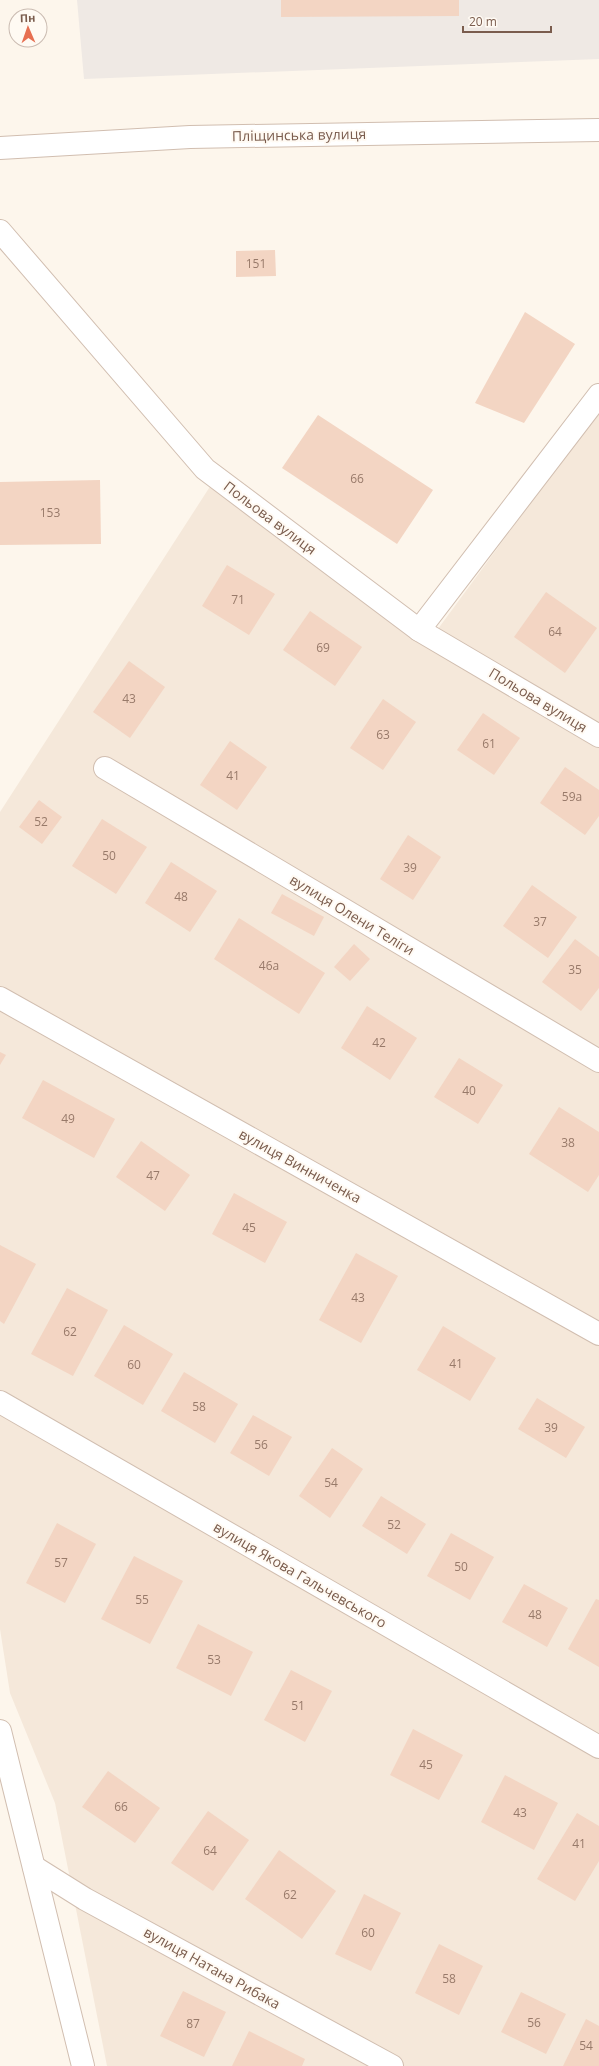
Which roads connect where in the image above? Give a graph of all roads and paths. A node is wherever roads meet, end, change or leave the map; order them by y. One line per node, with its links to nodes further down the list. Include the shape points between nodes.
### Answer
1 (599, 130): 2 (street, Пліщинська вулиця, via 190,137)
2 (0, 148)
3 (0, 231): 5 (street, Польова вулиця, via 205,469)
4 (599, 395): 5 (street)
5 (419, 630): 6 (street, Польова вулиця)
6 (599, 736)
7 (106, 768): 9 (street, вулиця Олени Теліги)
8 (0, 998): 10 (street, вулиця Винниченка)
9 (599, 1061)
10 (599, 1334)
11 (0, 1402): 13 (street, вулиця Якова Гальчевського)
12 (0, 1731): 14 (street)
13 (599, 1747)
14 (34, 1867): 15 (street); 16 (street, вулиця Натана Рибака, via 85,1899)
15 (83, 2066)
16 (392, 2066)

